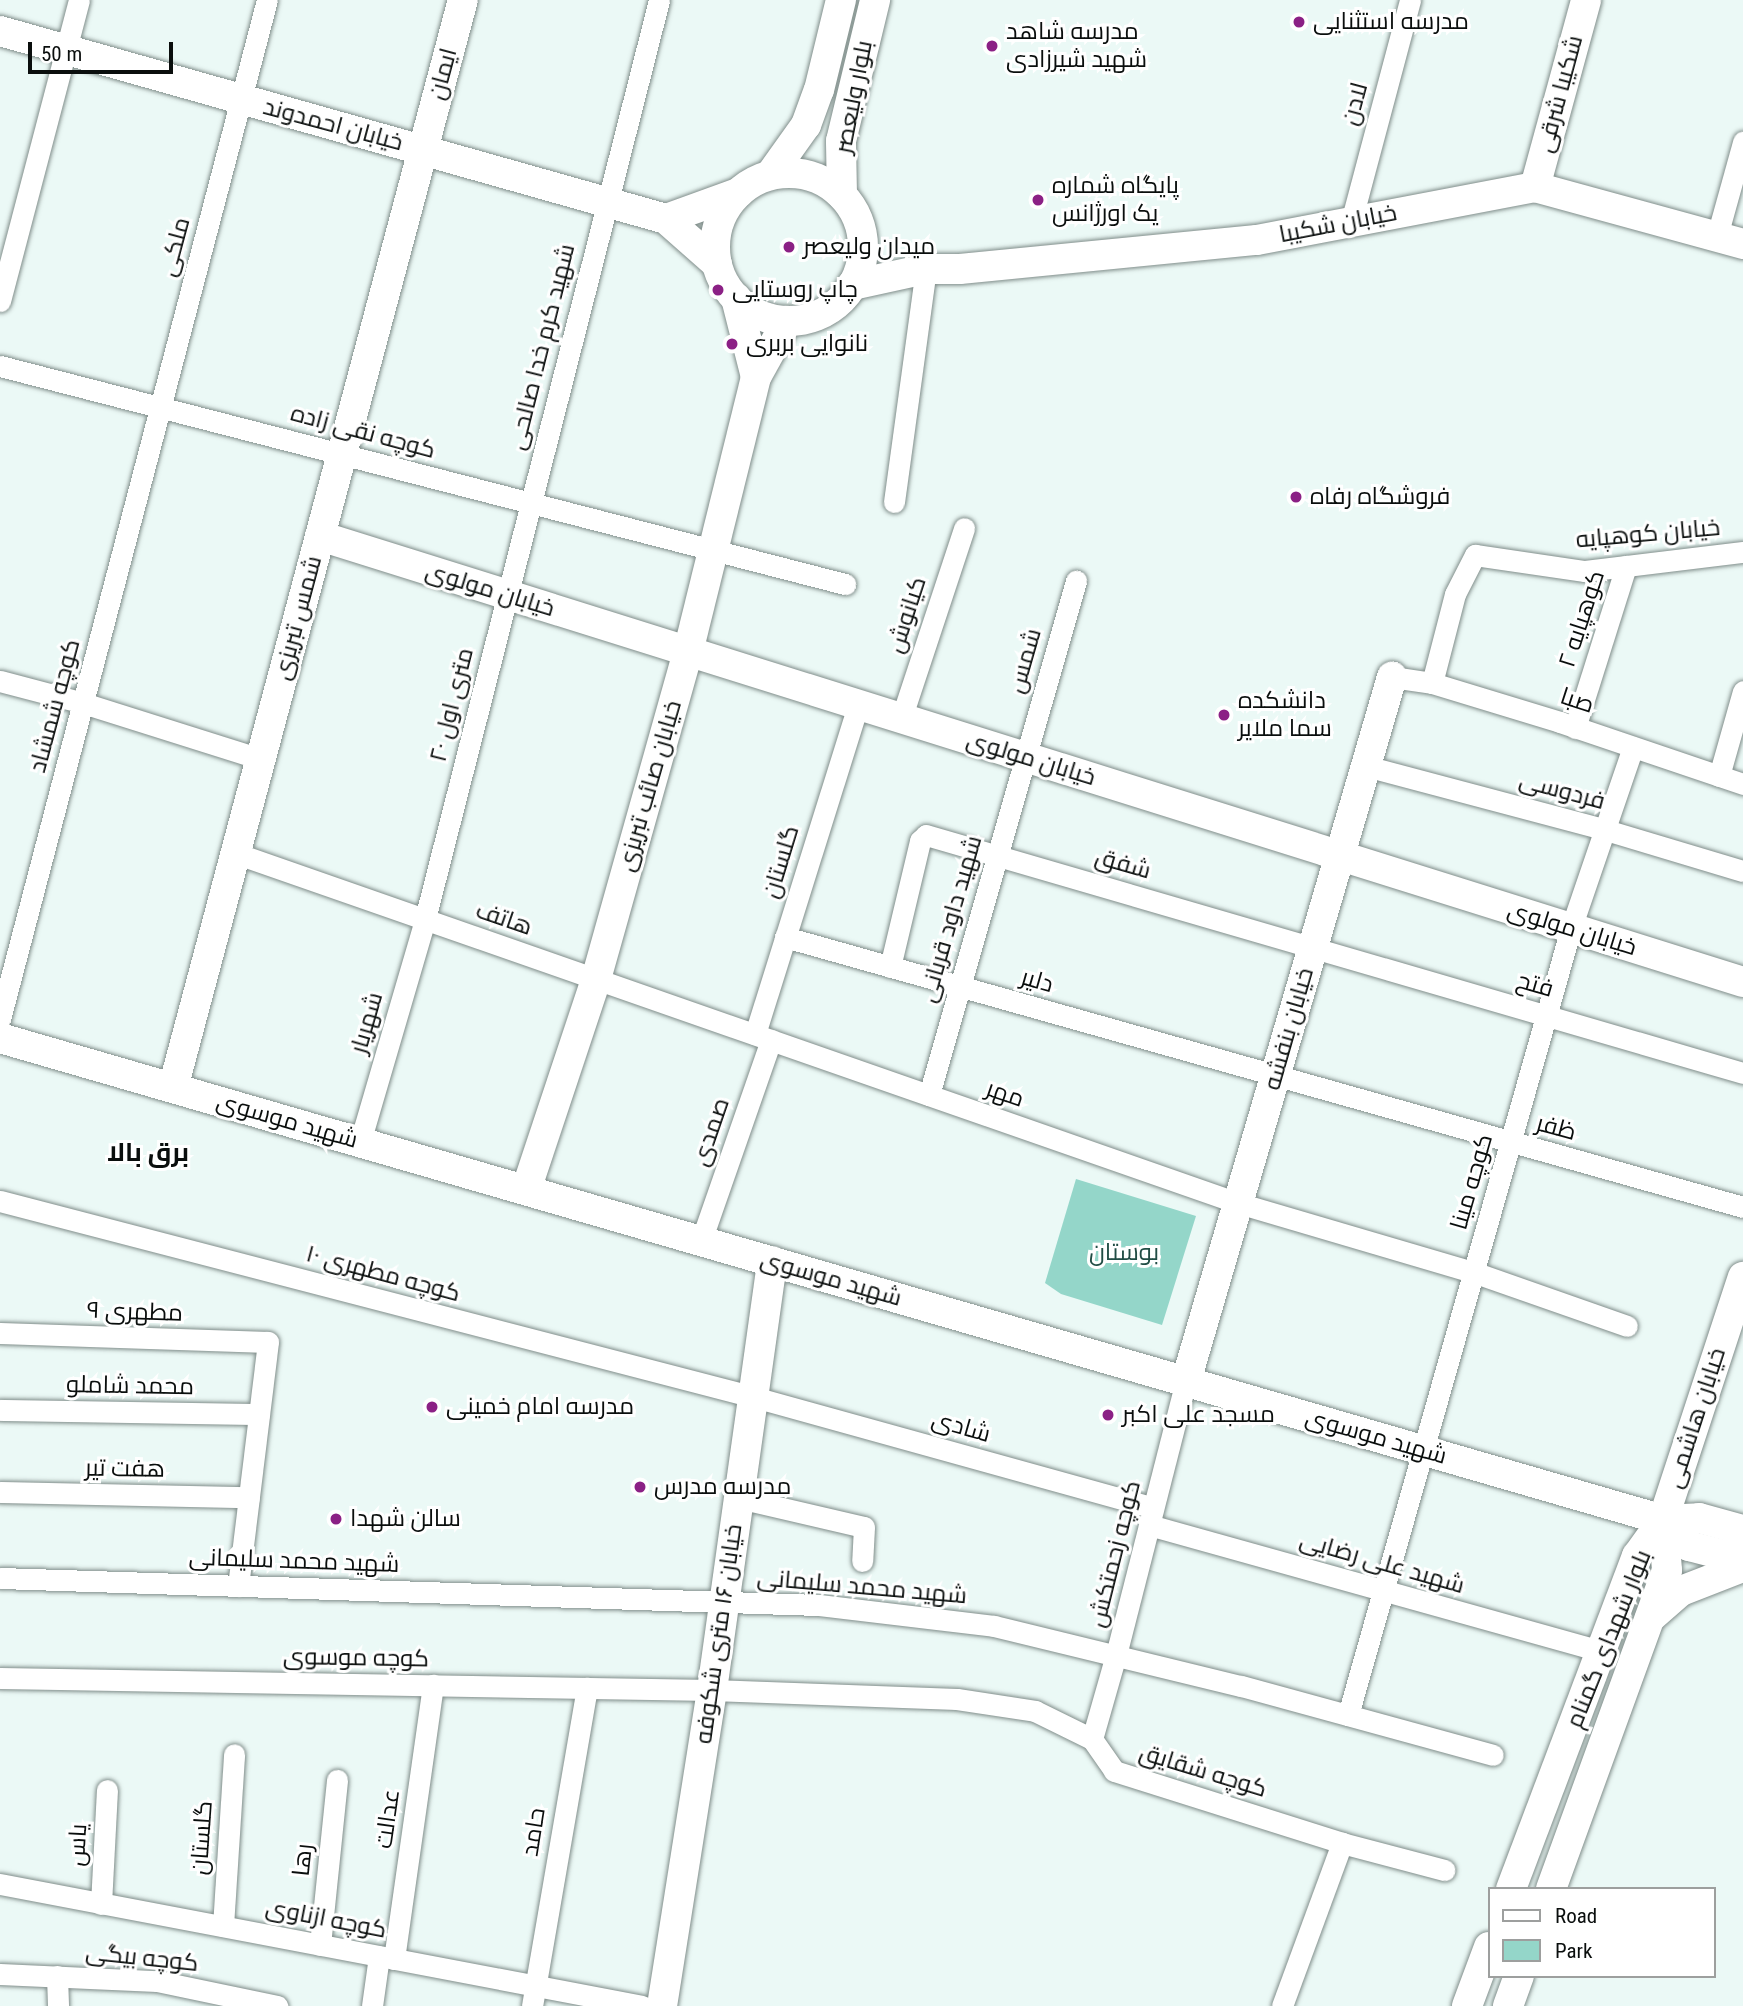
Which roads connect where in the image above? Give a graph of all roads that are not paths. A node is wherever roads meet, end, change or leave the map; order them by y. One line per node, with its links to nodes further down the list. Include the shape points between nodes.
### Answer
1 (79, 0): 10 (street)
2 (267, 0): 11 (street, ملکی)
3 (463, 0): 13 (main road, ایمان)
4 (659, 0): 18 (street, شهید کرم خدا صالحی)
5 (841, 0): 14 (main road, بلوار ولیعصر, via 820,90 806,125)
6 (875, 0): 17 (main road, بلوار ولیعصر, via 841,142)
7 (1410, 0): 20 (street, لادن)
8 (1586, 0): 15 (main road, شکیبا شرقی)
9 (0, 31): 10 (main road, خیابان احمدوند)
10 (66, 49): 11 (main road, خیابان احمدوند); 27 (street)
11 (241, 100): 13 (main road, خیابان احمدوند); 31 (street, ملکی)
12 (1743, 142): 21 (street)
13 (423, 149): 18 (main road, خیابان احمدوند); 32 (main road, شمس تبریزی)
14 (771, 174): 16 (main road); 17 (main road, via 810,175)
15 (1535, 187): 20 (main road, خیابان شکیبا); 21 (main road, خیابان شکیبا)
16 (738, 193): 19 (main road); 23 (main road, via 718,226)
17 (842, 195): 22 (main road, via 854,211)
18 (605, 203): 19 (main road, خیابان احمدوند); 34 (street, شهید کرم خدا صالحی)
19 (666, 219): 23 (main road)
20 (1351, 222): 24 (main road, خیابان شکیبا, via 1257,240)
21 (1730, 240)
22 (863, 248): 24 (main road); 25 (main road)
23 (717, 264): 26 (main road)
24 (926, 269): 25 (main road); 33 (street)
25 (852, 285): 28 (main road, via 825,312)
26 (736, 298): 28 (main road, via 768,320); 30 (main road)
27 (0, 302)
28 (788, 321): 30 (main road)
29 (0, 366): 31 (street, کوچه نقی زاده)
30 (756, 377): 37 (main road, خیابان صائب تبریزی)
31 (160, 407): 32 (street, کوچه نقی زاده); 48 (street, کوچه شمشاد)
32 (342, 454): 34 (street, کوچه نقی زاده); 36 (main road, شمس تبریزی)
33 (894, 502)
34 (530, 503): 37 (street, کوچه نقی زاده); 42 (street, ۲۰ متری اول)
35 (964, 528): 50 (street, کیانوش)
36 (320, 536): 42 (main road, خیابان مولوی); 54 (main road, شمس تبریزی)
37 (712, 550): 41 (street, کوچه نقی زاده); 43 (main road, خیابان صائب تبریزی)
38 (1743, 552): 39 (street, خیابان کوهپایه)
39 (1626, 566): 46 (street, خیابان کوهپایه, via 1585,571 1475,555 1455,594); 51 (street, کوهپایه ۲)
40 (1076, 580): 53 (street, شمس)
41 (845, 584)
42 (507, 595): 43 (main road, خیابان مولوی); 63 (street, ۲۰ متری اول)
43 (688, 652): 49 (main road, خیابان مولوی); 68 (main road, خیابان صائب تبریزی)
44 (1392, 677): 46 (street, صبا); 55 (main road, خیابان بنفشه)
45 (0, 681): 48 (street)
46 (1432, 683): 51 (street, صبا)
47 (1743, 691): 56 (street)
48 (83, 703): 54 (street); 72 (street, کوچه شمشاد)
49 (858, 705): 50 (main road, خیابان مولوی); 65 (street, گلستان)
50 (901, 719): 53 (main road, خیابان مولوی)
51 (1575, 727): 52 (street, صبا)
52 (1633, 747): 56 (street, صبا); 58 (street, کوچه مینا)
53 (1024, 757): 60 (street, شهید داود قربانی); 61 (main road, خیابان مولوی)
54 (261, 759): 59 (main road, شمس تبریزی)
55 (1366, 766): 58 (street, فردوسی); 61 (main road, خیابان بنفشه)
56 (1718, 776): 57 (street, صبا)
57 (1743, 784)
58 (1606, 830): 62 (street, فردوسی); 64 (street, کوچه مینا)
59 (235, 853): 63 (street, هاتف); 77 (main road, شمس تبریزی)
60 (996, 854): 66 (street, شفق); 67 (street, شفق, via 926,835 920,841); 70 (street, شهید داود قربانی)
61 (1340, 856): 64 (main road, خیابان مولوی); 66 (main road, خیابان بنفشه)
62 (1743, 872)
63 (425, 919): 68 (street, هاتف); 79 (street, شهریار)
64 (1571, 928): 69 (main road, خیابان مولوی); 71 (street, کوچه مینا)
65 (785, 937): 67 (street, دلیر); 73 (street, گلستان)
66 (1313, 947): 71 (street, فتح); 76 (main road, خیابان بنفشه)
67 (890, 967): 70 (street, دلیر)
68 (596, 979): 73 (street, هاتف); 81 (main road, خیابان صائب تبریزی)
69 (1743, 982)
70 (959, 986): 76 (street, دلیر); 78 (street, شهید داود قربانی)
71 (1548, 1016): 75 (street, فتح); 80 (street, کوچه مینا)
72 (0, 1019)
73 (763, 1037): 78 (street, مهر); 85 (street, صمدی)
74 (0, 1038): 77 (main road, شهید موسوی)
75 (1743, 1073)
76 (1275, 1075): 80 (street, ظفر); 83 (main road, خیابان بنفشه)
77 (173, 1088): 79 (main road, شهید موسوی)
78 (929, 1095): 83 (street, مهر)
79 (360, 1142): 81 (main road, شهید موسوی)
80 (1511, 1142): 84 (street, ظفر); 87 (street, کوچه مینا)
81 (526, 1190): 85 (main road, شهید موسوی)
82 (0, 1201): 92 (street, کوچه مطهری ۱۰)
83 (1238, 1203): 87 (street, مهر); 91 (main road, خیابان بنفشه)
84 (1743, 1207)
85 (701, 1241): 86 (main road, شهید موسوی)
86 (772, 1261): 91 (main road, شهید موسوی); 92 (main road, خیابان ۱۶ متری شکوفه)
87 (1473, 1272): 89 (street, مهر); 95 (street, کوچه مینا)
88 (1743, 1277): 100 (main road, خیابان هاشمی)
89 (1627, 1326)
90 (0, 1333): 94 (street, مطهری ۹, via 268,1342)
91 (1186, 1381): 95 (main road, شهید موسوی); 99 (street, کوچه زحمتکش)
92 (754, 1397): 98 (main road, خیابان ۱۶ متری شکوفه); 99 (street, شادی)
93 (0, 1410): 94 (street, محمد شاملو)
94 (259, 1414): 97 (street)
95 (1422, 1450): 100 (main road, شهید موسوی); 107 (street, کوچه مینا)
96 (0, 1492): 97 (street, هفت تیر)
97 (248, 1497): 106 (street)
98 (739, 1498): 103 (street, via 864,1527); 108 (main road, خیابان ۱۶ متری شکوفه)
99 (1151, 1517): 107 (street, شهید علی رضایی); 111 (street, کوچه زحمتکش)
100 (1663, 1520): 101 (main road, via 1699,1518); 102 (main road, via 1689,1546); 109 (main road, بلوار شهدای گمنام, via 1667,1570); 110 (main road, بلوار شهدای گمنام, via 1637,1556)
101 (1743, 1530)
102 (1743, 1560)
103 (862, 1561)
104 (1743, 1567): 109 (main road, via 1681,1591)
105 (0, 1578): 106 (street, شهید محمد سلیمانی)
106 (238, 1586): 108 (street, شهید محمد سلیمانی)
107 (1383, 1591): 110 (street, شهید علی رضایی); 116 (street, کوچه مینا)
108 (724, 1601): 111 (street, شهید محمد سلیمانی, via 819,1605 995,1626); 115 (main road, خیابان ۱۶ متری شکوفه)
109 (1650, 1618): 126 (main road, بلوار شهدای گمنام)
110 (1601, 1651): 125 (main road, بلوار شهدای گمنام)
111 (1116, 1656): 116 (street, شهید محمد سلیمانی); 117 (street, کوچه زحمتکش)
112 (0, 1678): 113 (street, کوچه موسوی)
113 (433, 1685): 114 (street, کوچه موسوی); 131 (street, عدالت)
114 (587, 1688): 115 (street, کوچه موسوی); 135 (street, حامد)
115 (712, 1690): 117 (street, کوچه شقایق, via 957,1699 1035,1711); 141 (main road, خیابان ۱۶ متری شکوفه)
116 (1348, 1715): 119 (street, شهید محمد سلیمانی)
117 (1092, 1739): 122 (street, کوچه شقایق, via 1114,1771)
118 (234, 1754): 128 (street, گلستان)
119 (1493, 1755)
120 (337, 1780): 129 (street, رها)
121 (107, 1790): 127 (street, یاس)
122 (1342, 1843): 123 (street, کوچه شقایق); 142 (street)
123 (1444, 1870)
124 (0, 1884): 127 (street, کوچه ازناوی)
125 (1512, 1887)
126 (1552, 1887)
127 (101, 1903): 128 (street, کوچه ازناوی)
128 (223, 1926): 129 (street, کوچه ازناوی)
129 (320, 1945): 131 (street, کوچه ازناوی)
130 (1488, 1950): 143 (main road)
131 (387, 1958): 135 (street, کوچه ازناوی); 139 (street, عدالت)
132 (0, 1974): 133 (street, کوچه بیگی)
133 (57, 1976): 136 (street, کوچه بیگی, via 156,1981); 137 (street)
134 (1518, 1978): 144 (main road)
135 (533, 1996): 140 (street, کوچه ازناوی)
136 (232, 2001): 138 (street, کوچه بیگی)
137 (58, 2006)
138 (277, 2006)
139 (372, 2006)
140 (642, 2006)
141 (662, 2006)
142 (1282, 2006)
143 (1467, 2006)
144 (1508, 2006)

